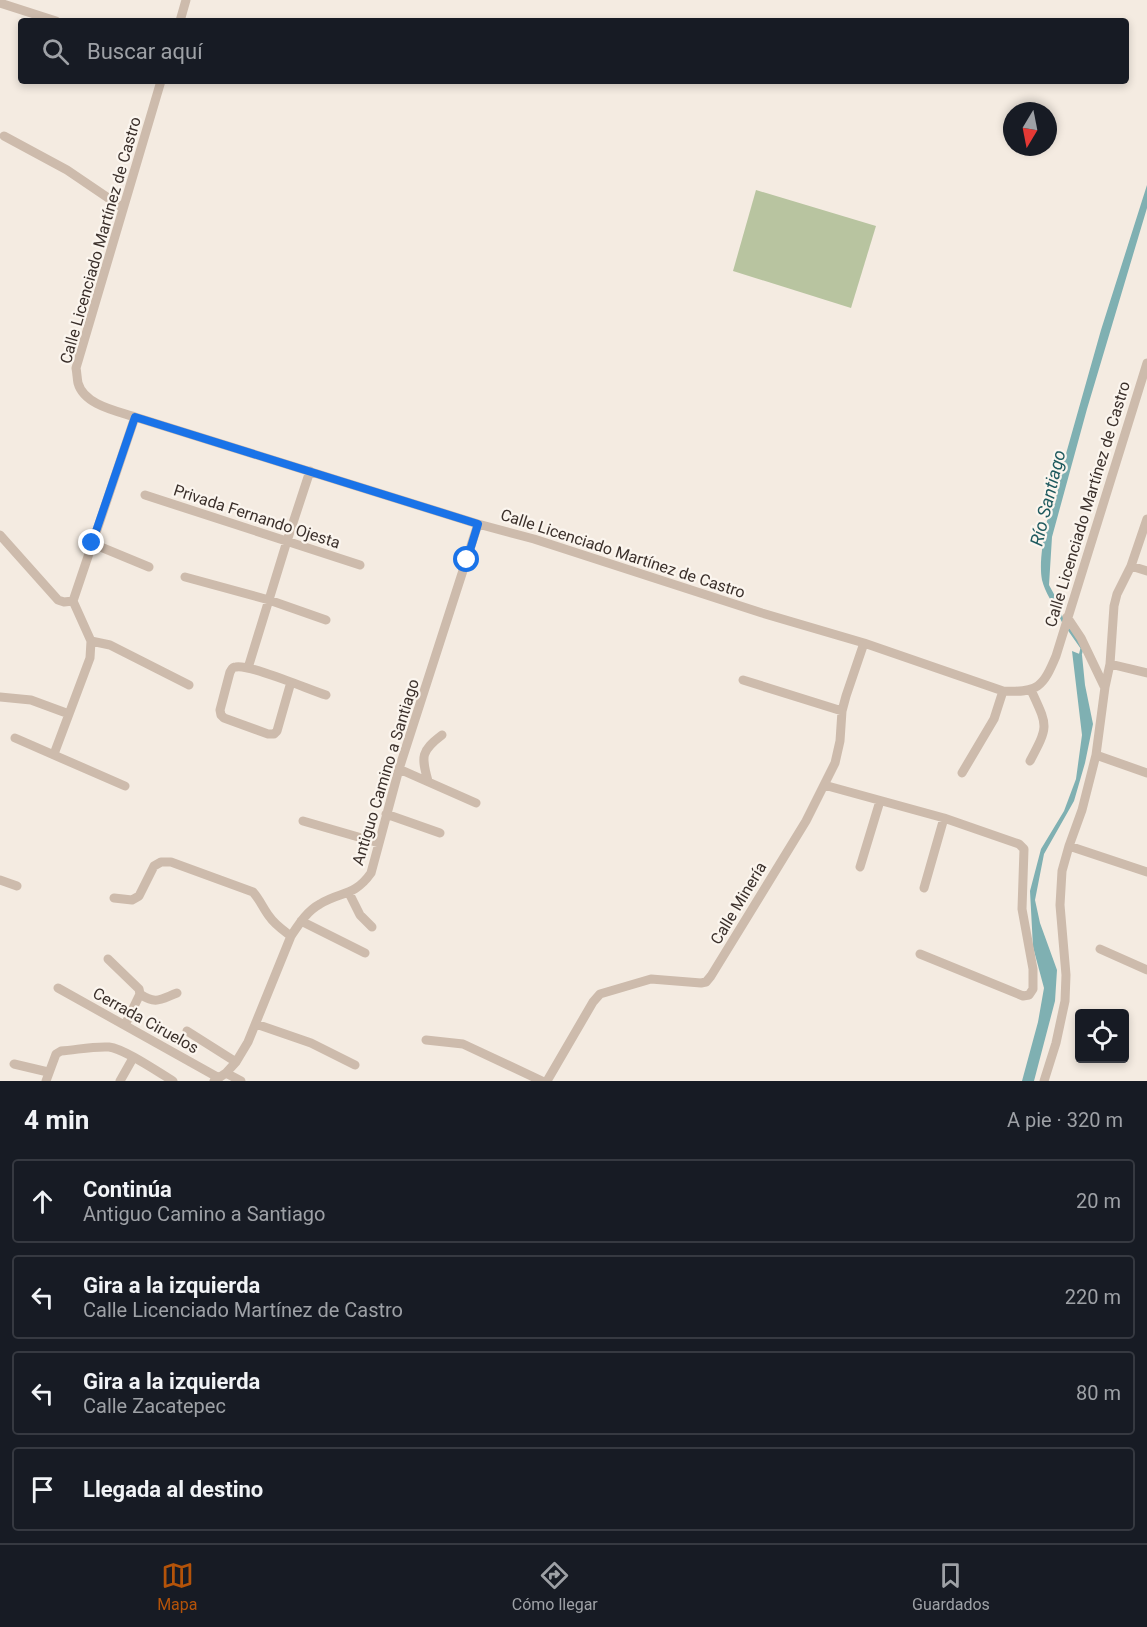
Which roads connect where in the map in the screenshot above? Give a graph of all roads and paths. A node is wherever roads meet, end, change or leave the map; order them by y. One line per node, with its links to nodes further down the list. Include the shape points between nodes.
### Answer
1 (186, 0): 4 (street)
2 (0, 3): 3 (street)
3 (47, 18)
4 (181, 18)
5 (160, 84): 7 (street, Calle Licenciado Martínez de Castro)
6 (4, 136): 7 (street, via 67,170)
7 (123, 208): 9 (street, Calle Licenciado Martínez de Castro, via 76,368 81,391 89,398)
8 (1147, 363): 24 (street, Calle Licenciado Martínez de Castro)
9 (135, 417): 10 (street, Calle Licenciado Martínez de Castro); 16 (street)
10 (310, 471): 13 (street, Calle Licenciado Martínez de Castro); 15 (street)
11 (145, 495): 15 (street, Privada Fernando Ojesta)
12 (1147, 519): 18 (street)
13 (478, 524): 27 (street, Calle Licenciado Martínez de Castro); 46 (street, Antiguo Camino a Santiago)
14 (0, 535): 23 (street, via 58,600)
15 (287, 541): 17 (street, Privada Fernando Ojesta); 22 (street)
16 (92, 543): 19 (street); 23 (street)
17 (360, 565)
18 (1131, 566): 20 (street); 28 (street, via 1114,606)
19 (149, 567)
20 (1147, 571)
21 (185, 577): 22 (street)
22 (269, 600): 25 (street); 29 (street)
23 (73, 601): 26 (street)
24 (1066, 619): 34 (street, via 1081,638); 35 (street, Calle Licenciado Martínez de Castro, via 1048,674)
25 (326, 620)
26 (91, 641): 33 (street, via 110,645); 40 (street, via 90,658)
27 (864, 643): 36 (street, Calle Licenciado Martínez de Castro); 39 (street, Calle Minería)
28 (1110, 664): 30 (street); 34 (street)
29 (248, 668): 32 (street); 32 (street, via 232,669 221,715 268,734 278,731)
30 (1147, 673)
31 (742, 680): 39 (street)
32 (291, 682): 37 (street)
33 (189, 685)
34 (1105, 687): 44 (street)
35 (1032, 690): 36 (street, Calle Licenciado Martínez de Castro); 45 (street, via 1045,729)
36 (1003, 691): 47 (street, via 994,719)
37 (326, 695)
38 (0, 697): 40 (street, via 31,700)
39 (842, 711): 50 (street, Calle Minería, via 835,763)
40 (69, 714): 43 (street)
41 (442, 735): 49 (street, via 424,754)
42 (15, 738): 43 (street)
43 (54, 754): 51 (street)
44 (1096, 755): 48 (street); 59 (street)
45 (1030, 761)
46 (399, 769): 49 (street); 54 (street, Antiguo Camino a Santiago)
47 (962, 773)
48 (1147, 773)
49 (428, 781): 53 (street)
50 (824, 785): 52 (street); 92 (street, Calle Minería, via 806,821 706,982 651,979 600,994)
51 (125, 786)
52 (880, 801): 55 (street); 60 (street)
53 (476, 803)
54 (386, 813): 57 (street); 58 (street, Antiguo Camino a Santiago)
55 (944, 818): 64 (street); 72 (street, via 1024,849 1022,909 1033,989 1023,996)
56 (303, 821): 58 (street)
57 (440, 833)
58 (379, 843): 65 (street, Antiguo Camino a Santiago, via 371,873)
59 (1069, 846): 61 (street); 93 (street, via 1062,871 1060,905 1065,1001)
60 (860, 867)
61 (1147, 872)
62 (0, 880): 63 (street)
63 (16, 886)
64 (924, 888)
65 (349, 893): 67 (street, Antiguo Camino a Santiago, via 320,903); 68 (street, via 360,915)
66 (114, 898): 69 (street, via 132,900 139,896 154,866 171,862 253,892 276,926)
67 (301, 921): 69 (street, Antiguo Camino a Santiago); 71 (street)
68 (372, 927)
69 (291, 936): 79 (street, Antiguo Camino a Santiago)
70 (1100, 949): 74 (street)
71 (365, 953)
72 (920, 954)
73 (108, 959): 77 (street)
74 (1147, 970)
75 (58, 988): 78 (street, Cerrada Ciruelos)
76 (177, 993): 77 (street, via 155,1001)
77 (140, 994): 78 (street)
78 (125, 1024): 87 (street, Cerrada Ciruelos)
79 (256, 1024): 83 (street, Antiguo Camino a Santiago); 85 (street, via 310,1043)
80 (187, 1031): 83 (street)
81 (426, 1040): 91 (street, via 463,1044)
82 (133, 1058): 86 (street, via 112,1047 61,1051); 88 (street); 89 (street)
83 (236, 1062): 87 (street, Antiguo Camino a Santiago)
84 (14, 1064): 86 (street)
85 (355, 1065)
86 (47, 1076)
87 (220, 1077): 90 (street, Cerrada Ciruelos)
88 (120, 1081)
89 (173, 1081)
90 (241, 1081)
91 (542, 1081)
92 (547, 1081)
93 (1044, 1081)

